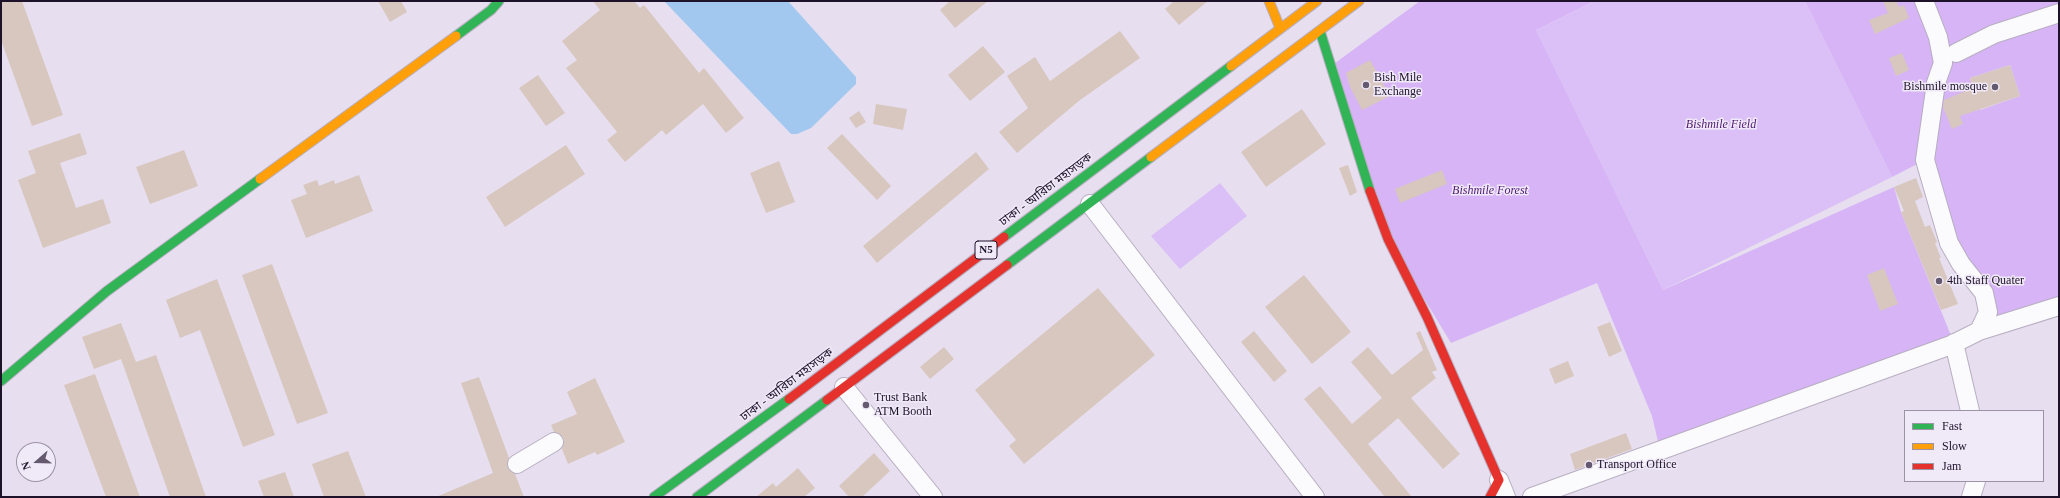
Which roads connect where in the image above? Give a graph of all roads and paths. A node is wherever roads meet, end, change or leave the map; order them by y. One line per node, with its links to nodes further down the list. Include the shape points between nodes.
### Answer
1 (499, 1): 14 (main road, via 107,291)
2 (1269, 1): 7 (main road)
3 (1317, 1): 7 (main road, ঢাকা - আরিচা মহাসড়ক / N5)
4 (1359, 1): 8 (main road, N5)
5 (1924, 1): 12 (street, via 1938,37 1943,63 1936,83 1925,160 1949,243 1961,264 1984,293 1988,312)
6 (2059, 13): 9 (street, via 1994,34)
7 (1280, 28): 21 (main road, ঢাকা - আরিচা মহাসড়ক / N5, via 790,398)
8 (1320, 31): 10 (main road, N5); 19 (main road, via 1361,166 1388,239 1427,317)
9 (1956, 53)
10 (1090, 204): 15 (main road, N5); 24 (street)
11 (2059, 306): 12 (street)
12 (1979, 331): 13 (street)
13 (1954, 343): 16 (street); 27 (street)
14 (1, 381)
15 (844, 387): 22 (main road, N5); 23 (street)
16 (1970, 410)
17 (554, 442): 18 (street)
18 (517, 464)
19 (1499, 480): 25 (main road); 26 (street)
20 (1976, 482): 28 (street)
21 (654, 497)
22 (697, 497)
23 (933, 497)
24 (1315, 497)
25 (1490, 497)
26 (1506, 497)
27 (1532, 497)
28 (1971, 497)

